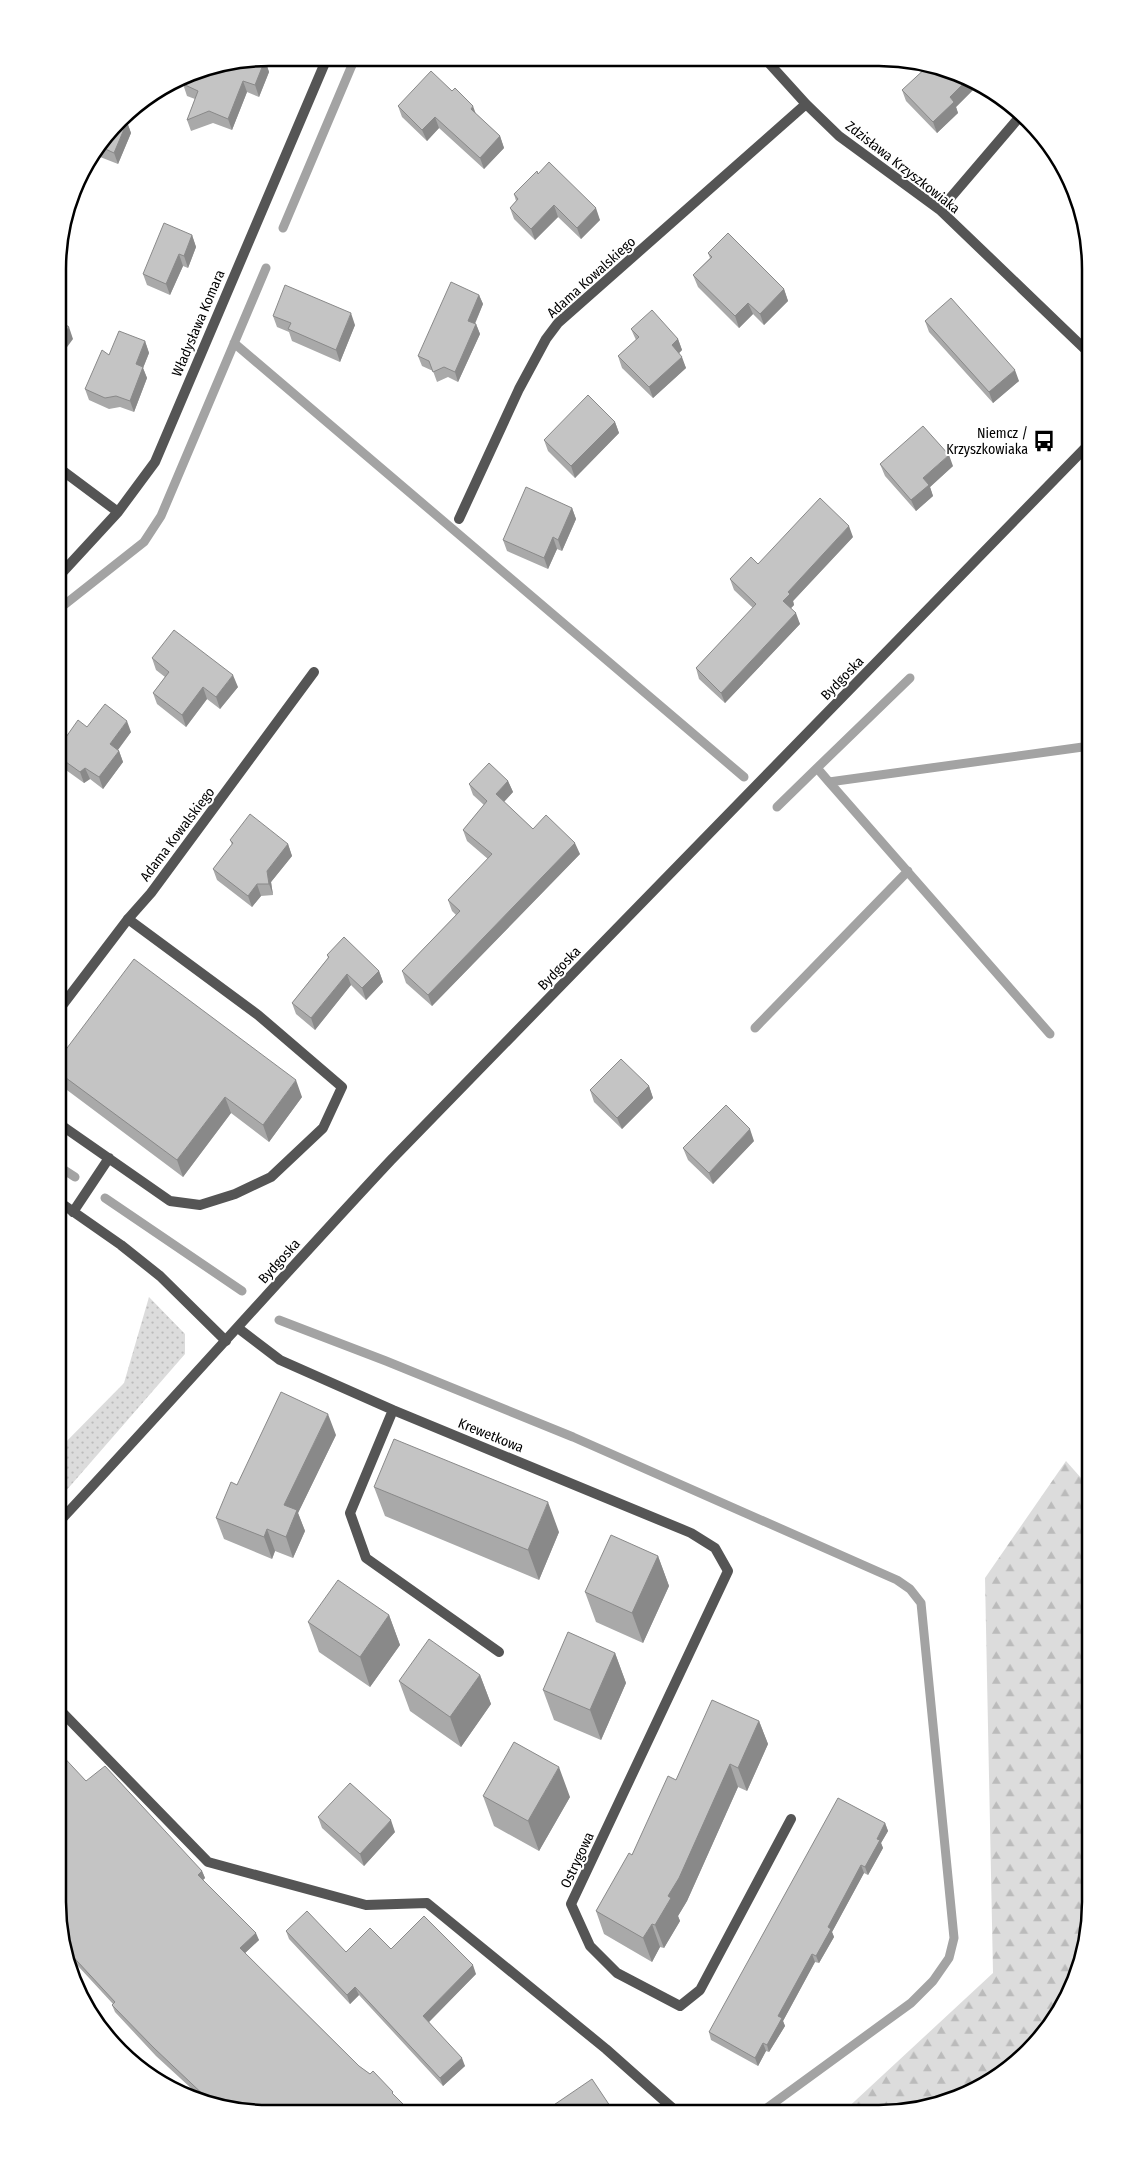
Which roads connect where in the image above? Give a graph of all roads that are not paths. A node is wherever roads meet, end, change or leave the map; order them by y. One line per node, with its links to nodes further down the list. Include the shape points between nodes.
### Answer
1 (324, 66): 9 (street, Władysława Komara, via 155,462)
2 (772, 66): 3 (street, Zdzisława Krzyszkowiaka)
3 (806, 104): 5 (street, Zdzisława Krzyszkowiaka, via 839,136); 10 (street, Adama Kowalskiego, via 558,323 519,389)
4 (1016, 120): 5 (street)
5 (940, 210): 6 (street, Zdzisława Krzyszkowiaka)
6 (1082, 346)
7 (1082, 451): 19 (street, Bydgoska, via 399,1152)
8 (66, 473): 9 (street)
9 (118, 512): 11 (street, Władysława Komara)
10 (459, 519)
11 (66, 568)
12 (314, 672): 13 (street, Adama Kowalskiego, via 151,893)
13 (128, 919): 14 (street, Adama Kowalskiego); 16 (street, via 258,1015 342,1087 323,1128 271,1177 235,1194 200,1205 170,1201)
14 (66, 1000)
15 (66, 1128): 16 (street)
16 (109, 1158): 18 (street)
17 (66, 1207): 18 (street)
18 (73, 1212): 20 (street, via 160,1276)
19 (238, 1328): 20 (street, Bydgoska); 21 (street, Krewetkowa, via 280,1360)
20 (226, 1341): 22 (street, Bydgoska)
21 (394, 1410): 23 (street, Krewetkowa, via 691,1533 715,1548); 24 (street, via 350,1513 366,1558)
22 (66, 1514)
23 (728, 1571): 26 (street, Ostrygowa, via 571,1904 590,1946 617,1973 680,2006 700,1990)
24 (499, 1652)
25 (66, 1716): 27 (street, via 208,1862 366,1905 427,1903 606,2049)
26 (791, 1819)
27 (669, 2105)

